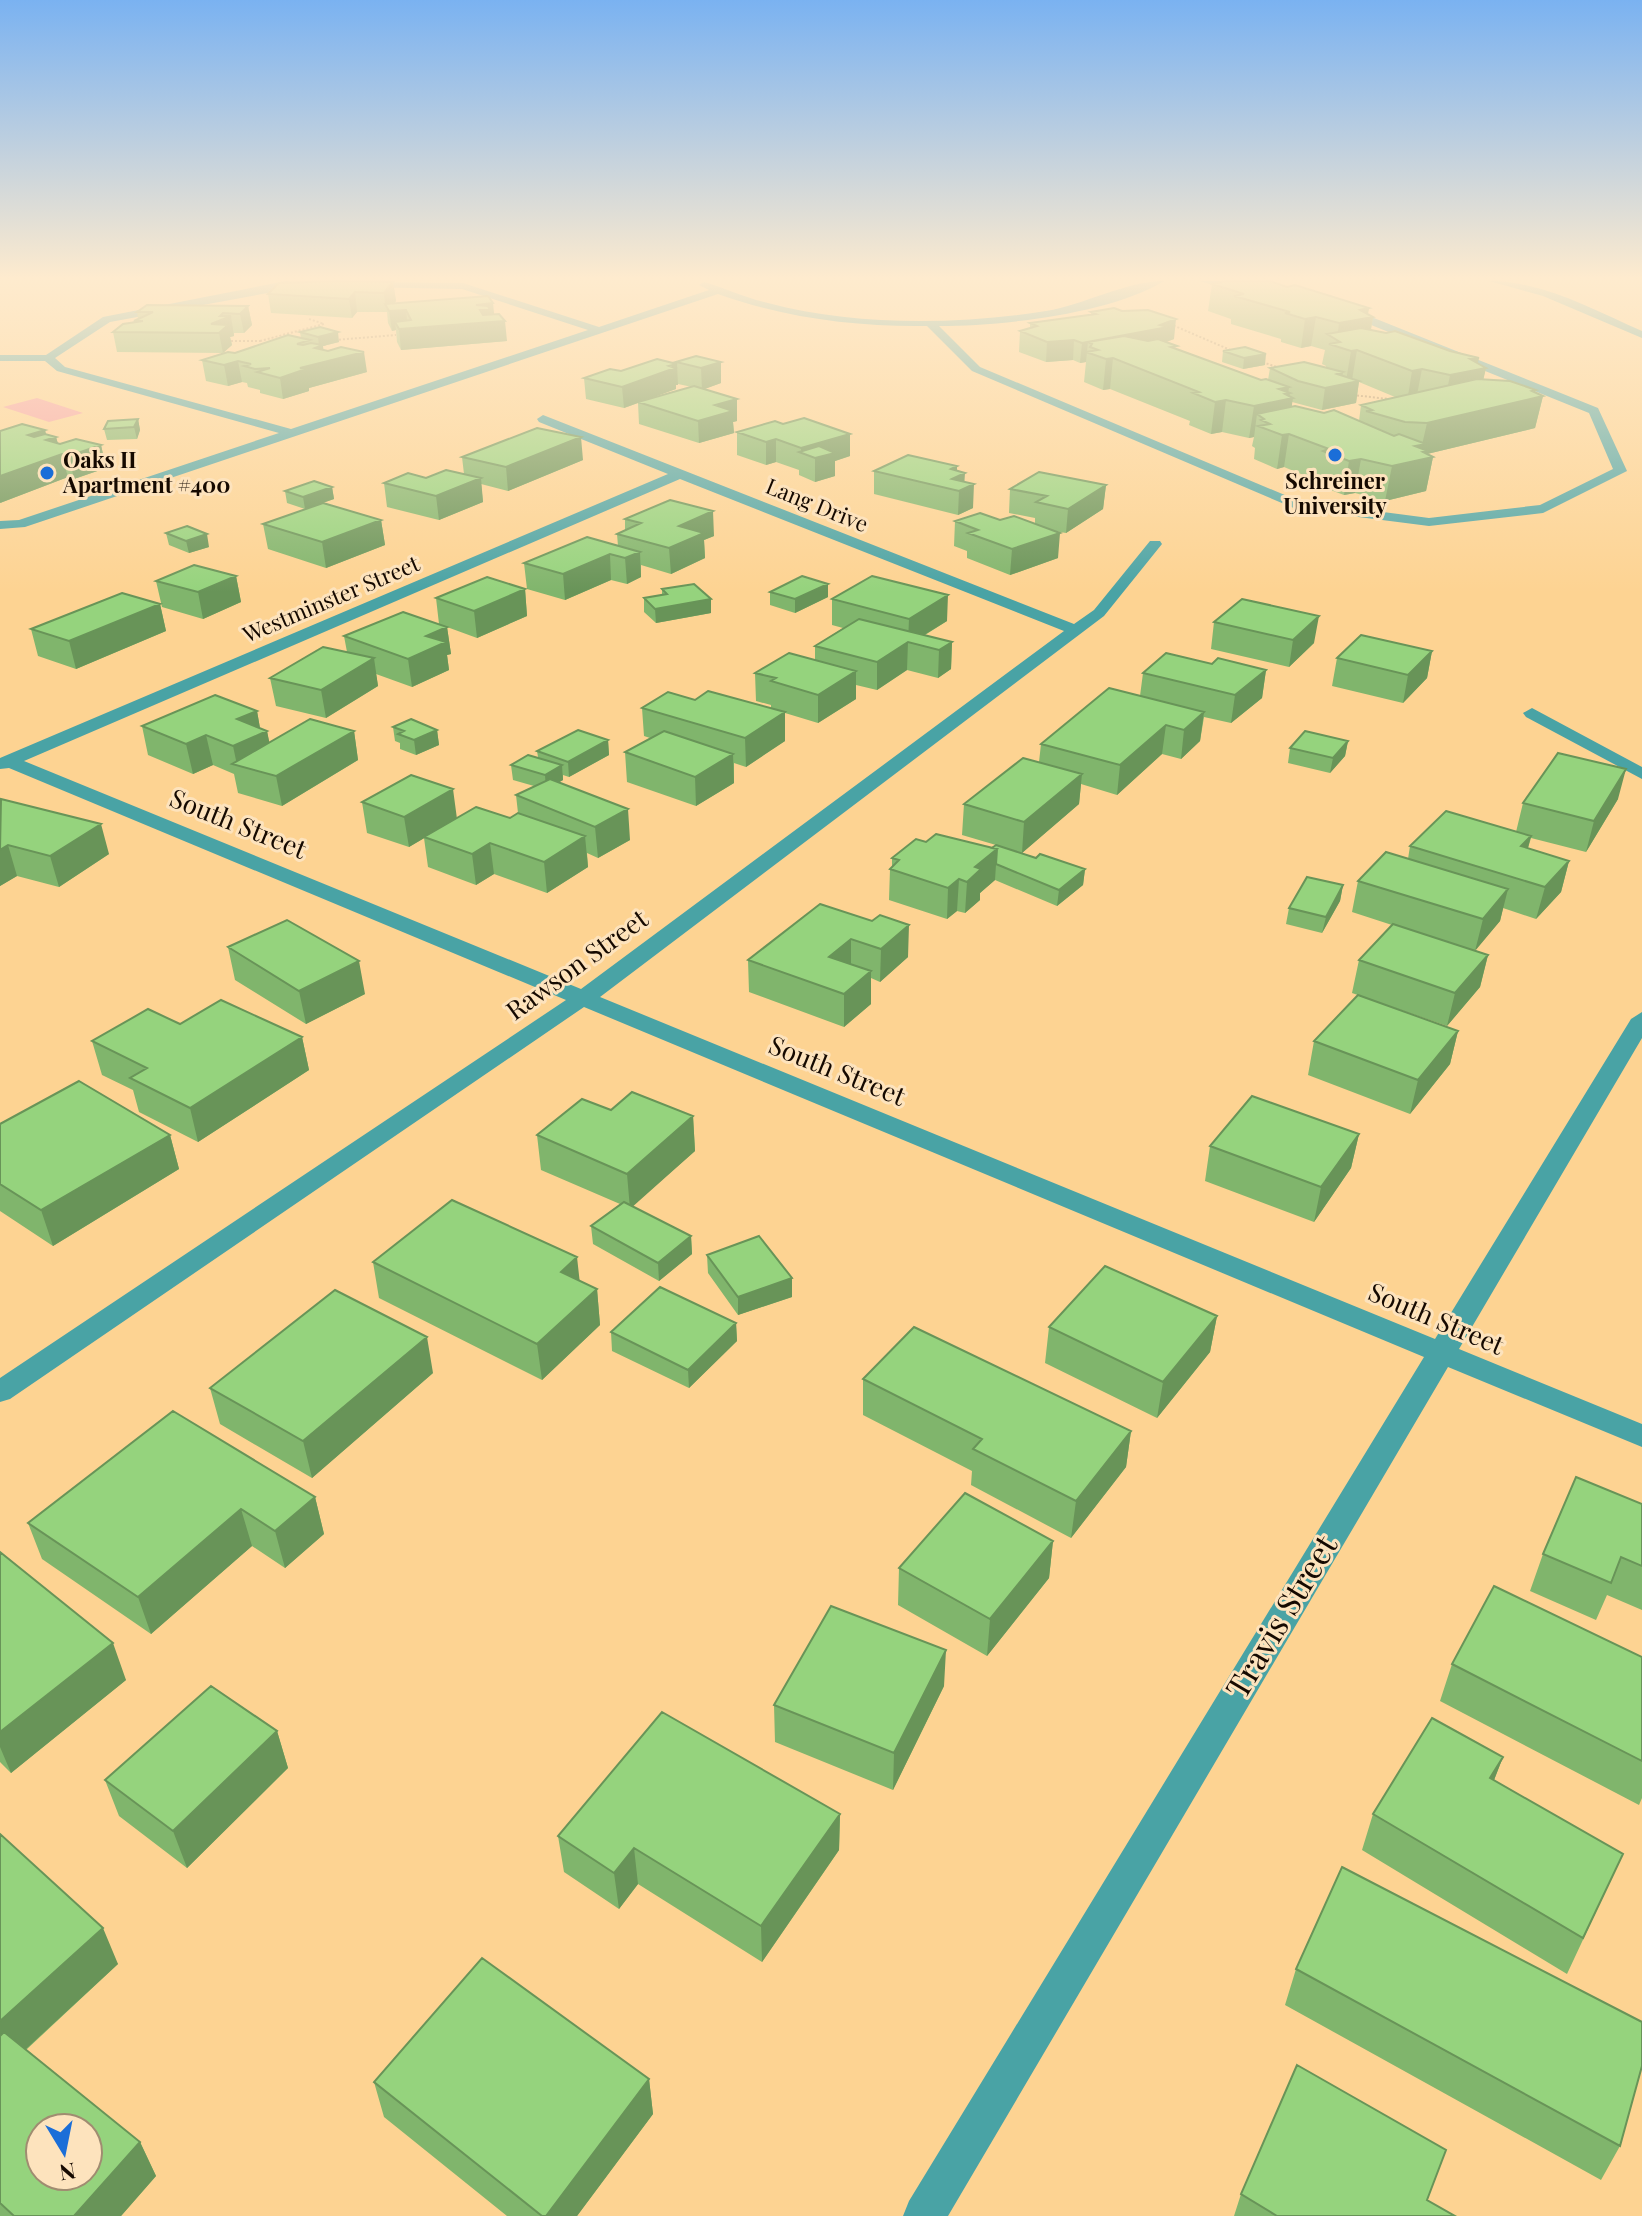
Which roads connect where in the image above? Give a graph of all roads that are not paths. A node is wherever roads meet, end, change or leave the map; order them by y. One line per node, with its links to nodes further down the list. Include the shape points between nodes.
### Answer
1 (117, 384): 6 (street)
2 (436, 384): 6 (street)
3 (1012, 384): 4 (street, via 1296,505 1429,522 1543,509 1620,471 1594,411)
4 (1529, 384)
5 (543, 419): 7 (street, Lang Drive)
6 (292, 433): 8 (street, via 20,524)
7 (679, 474): 10 (street, Lang Drive); 12 (street, Westminster Street)
8 (0, 525)
9 (1155, 544): 10 (street, Rawson Street, via 1099,613)
10 (1075, 629): 14 (street, Rawson Street)
11 (1532, 713): 13 (street)
12 (4, 763): 14 (street, South Street)
13 (1642, 774)
14 (585, 997): 16 (street, South Street); 17 (street, Rawson Street)
15 (1642, 1019): 16 (street, Travis Street)
16 (1441, 1351): 18 (street, South Street); 19 (street, Travis Street)
17 (0, 1392)
18 (1642, 1436)
19 (924, 2216)

